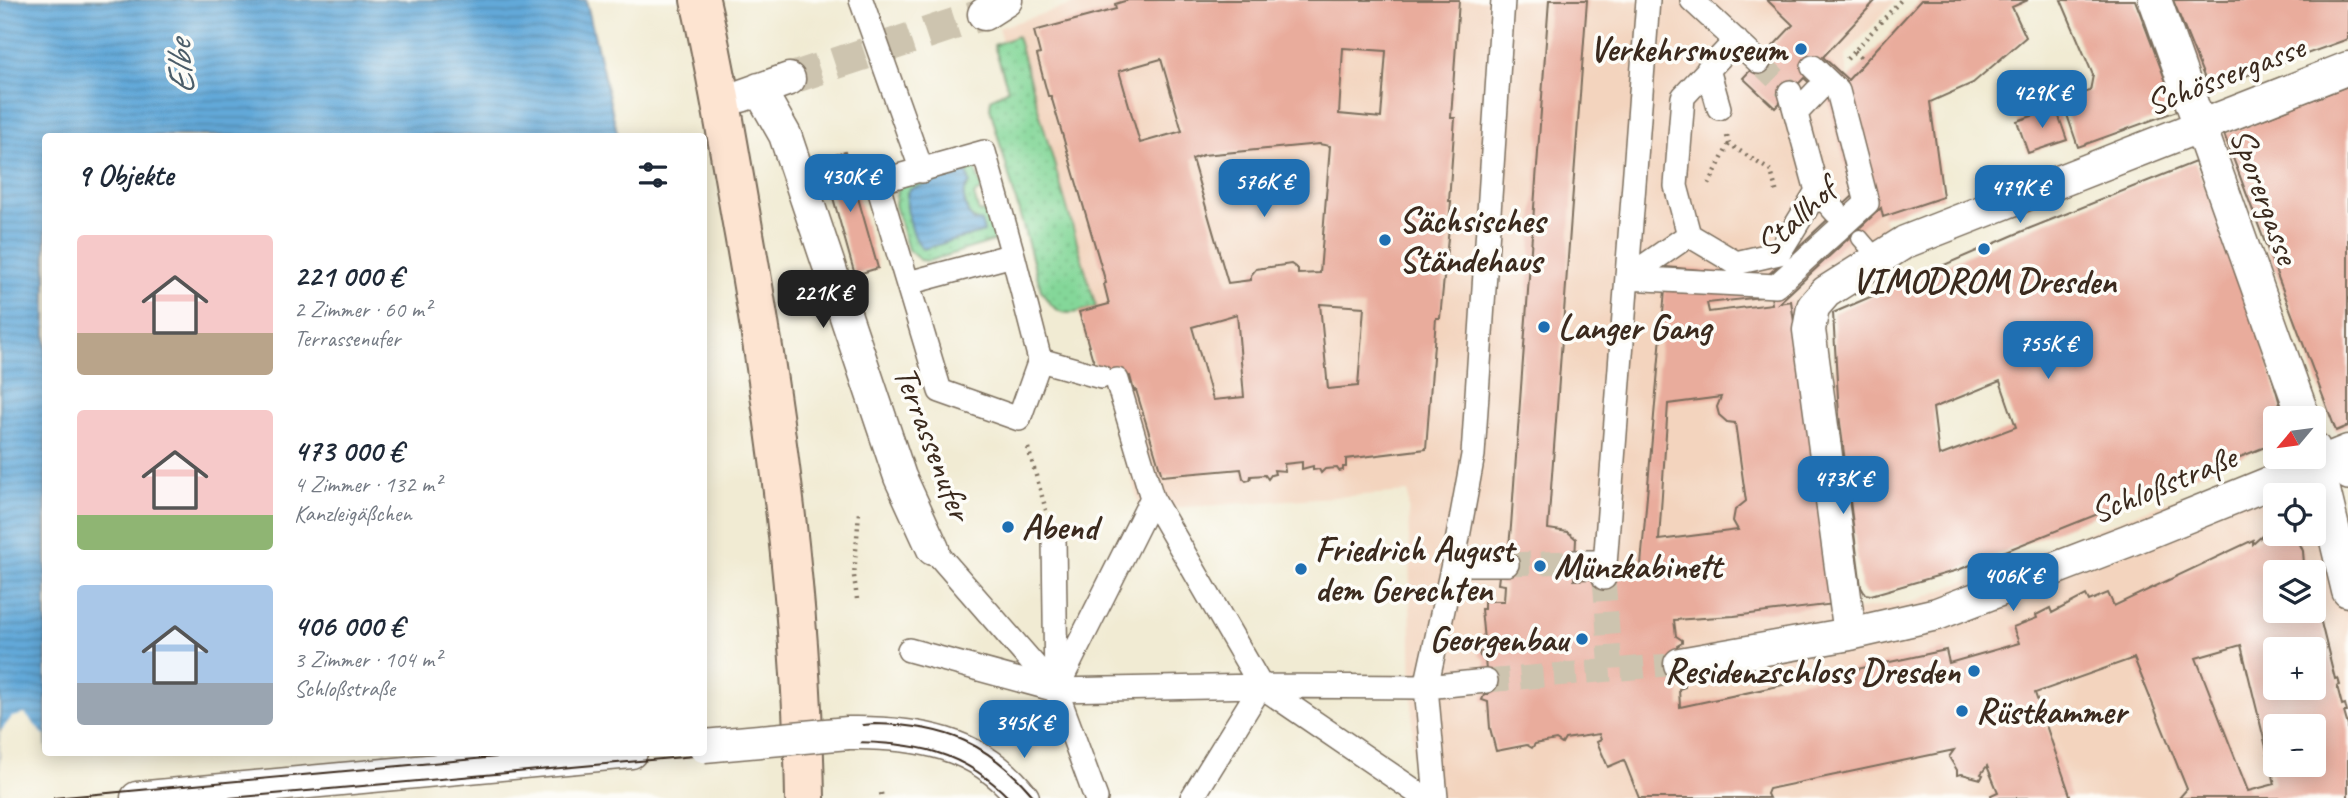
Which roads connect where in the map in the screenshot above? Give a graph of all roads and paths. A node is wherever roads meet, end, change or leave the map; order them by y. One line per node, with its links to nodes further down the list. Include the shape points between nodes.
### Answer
1 (700, 0): 19 (main road)
2 (861, 0): 22 (street)
3 (1503, 0): 40 (street, via 1474,455)
4 (1648, 0): 29 (street)
5 (1692, 0): 8 (street)
6 (1901, 0): 9 (path)
7 (2155, 0): 21 (street, Sporergasse)
8 (1736, 40): 10 (street); 15 (street)
9 (1854, 51): 11 (path); 13 (path)
10 (1759, 62)
11 (1865, 62)
12 (1813, 68): 29 (street, Stallhof, via 1838,91 1867,203 1776,286)
13 (1838, 68)
14 (2348, 68): 21 (street, Schössergasse)
15 (1708, 69): 20 (street); 27 (street, via 1683,97 1676,186)
16 (789, 79): 17 (street)
17 (759, 89): 19 (street); 38 (street, Terrassenufer, via 785,135 900,477)
18 (1817, 91): 24 (street, Stallhof, via 1793,103)
19 (721, 104): 55 (main road, via 765,354 788,530)
20 (1719, 108)
21 (2199, 126): 32 (street, Sporergasse); 44 (street, Schössergasse, via 1905,242 1869,248 1813,307 1810,330)
22 (922, 171): 28 (street, via 984,152); 30 (street, via 877,182)
23 (1708, 187): 25 (path, via 1729,144 1771,171)
24 (1817, 191): 26 (street, Stallhof); 27 (street, Stallhof, via 1779,253 1736,263)
25 (1779, 203)
26 (1836, 212)
27 (1689, 235): 29 (street)
28 (1013, 255): 30 (street); 31 (street)
29 (1627, 278): 39 (street, via 1604,570)
30 (908, 284): 33 (street, via 940,391)
31 (1040, 360): 33 (street); 35 (street, via 1109,379)
32 (2300, 406)
33 (1019, 419): 37 (path)
34 (2333, 459): 42 (street); 44 (street, Schloßstraße, via 1937,614)
35 (1152, 498): 48 (street); 50 (street)
36 (859, 512): 43 (path, via 854,576)
37 (1054, 538): 50 (street)
38 (933, 549): 50 (street)
39 (1575, 562)
40 (1453, 564): 41 (street); 49 (street)
41 (1507, 564)
42 (2348, 592)
43 (857, 599)
44 (1850, 634): 46 (street, Schloßstraße)
45 (909, 650): 50 (street)
46 (1680, 664)
47 (1486, 681): 49 (street)
48 (1261, 686): 49 (street); 50 (street); 58 (street); 59 (street)
49 (1426, 687): 60 (street)
50 (1056, 690): 53 (path); 57 (street)
51 (707, 746): 53 (street, bridge, via 848,733 916,736)
52 (588, 756): 54 (street)
53 (984, 762): 56 (street)
54 (137, 798)
55 (805, 798)
56 (1023, 798)
57 (1096, 798)
58 (1192, 798)
59 (1425, 798)
60 (1436, 798)

